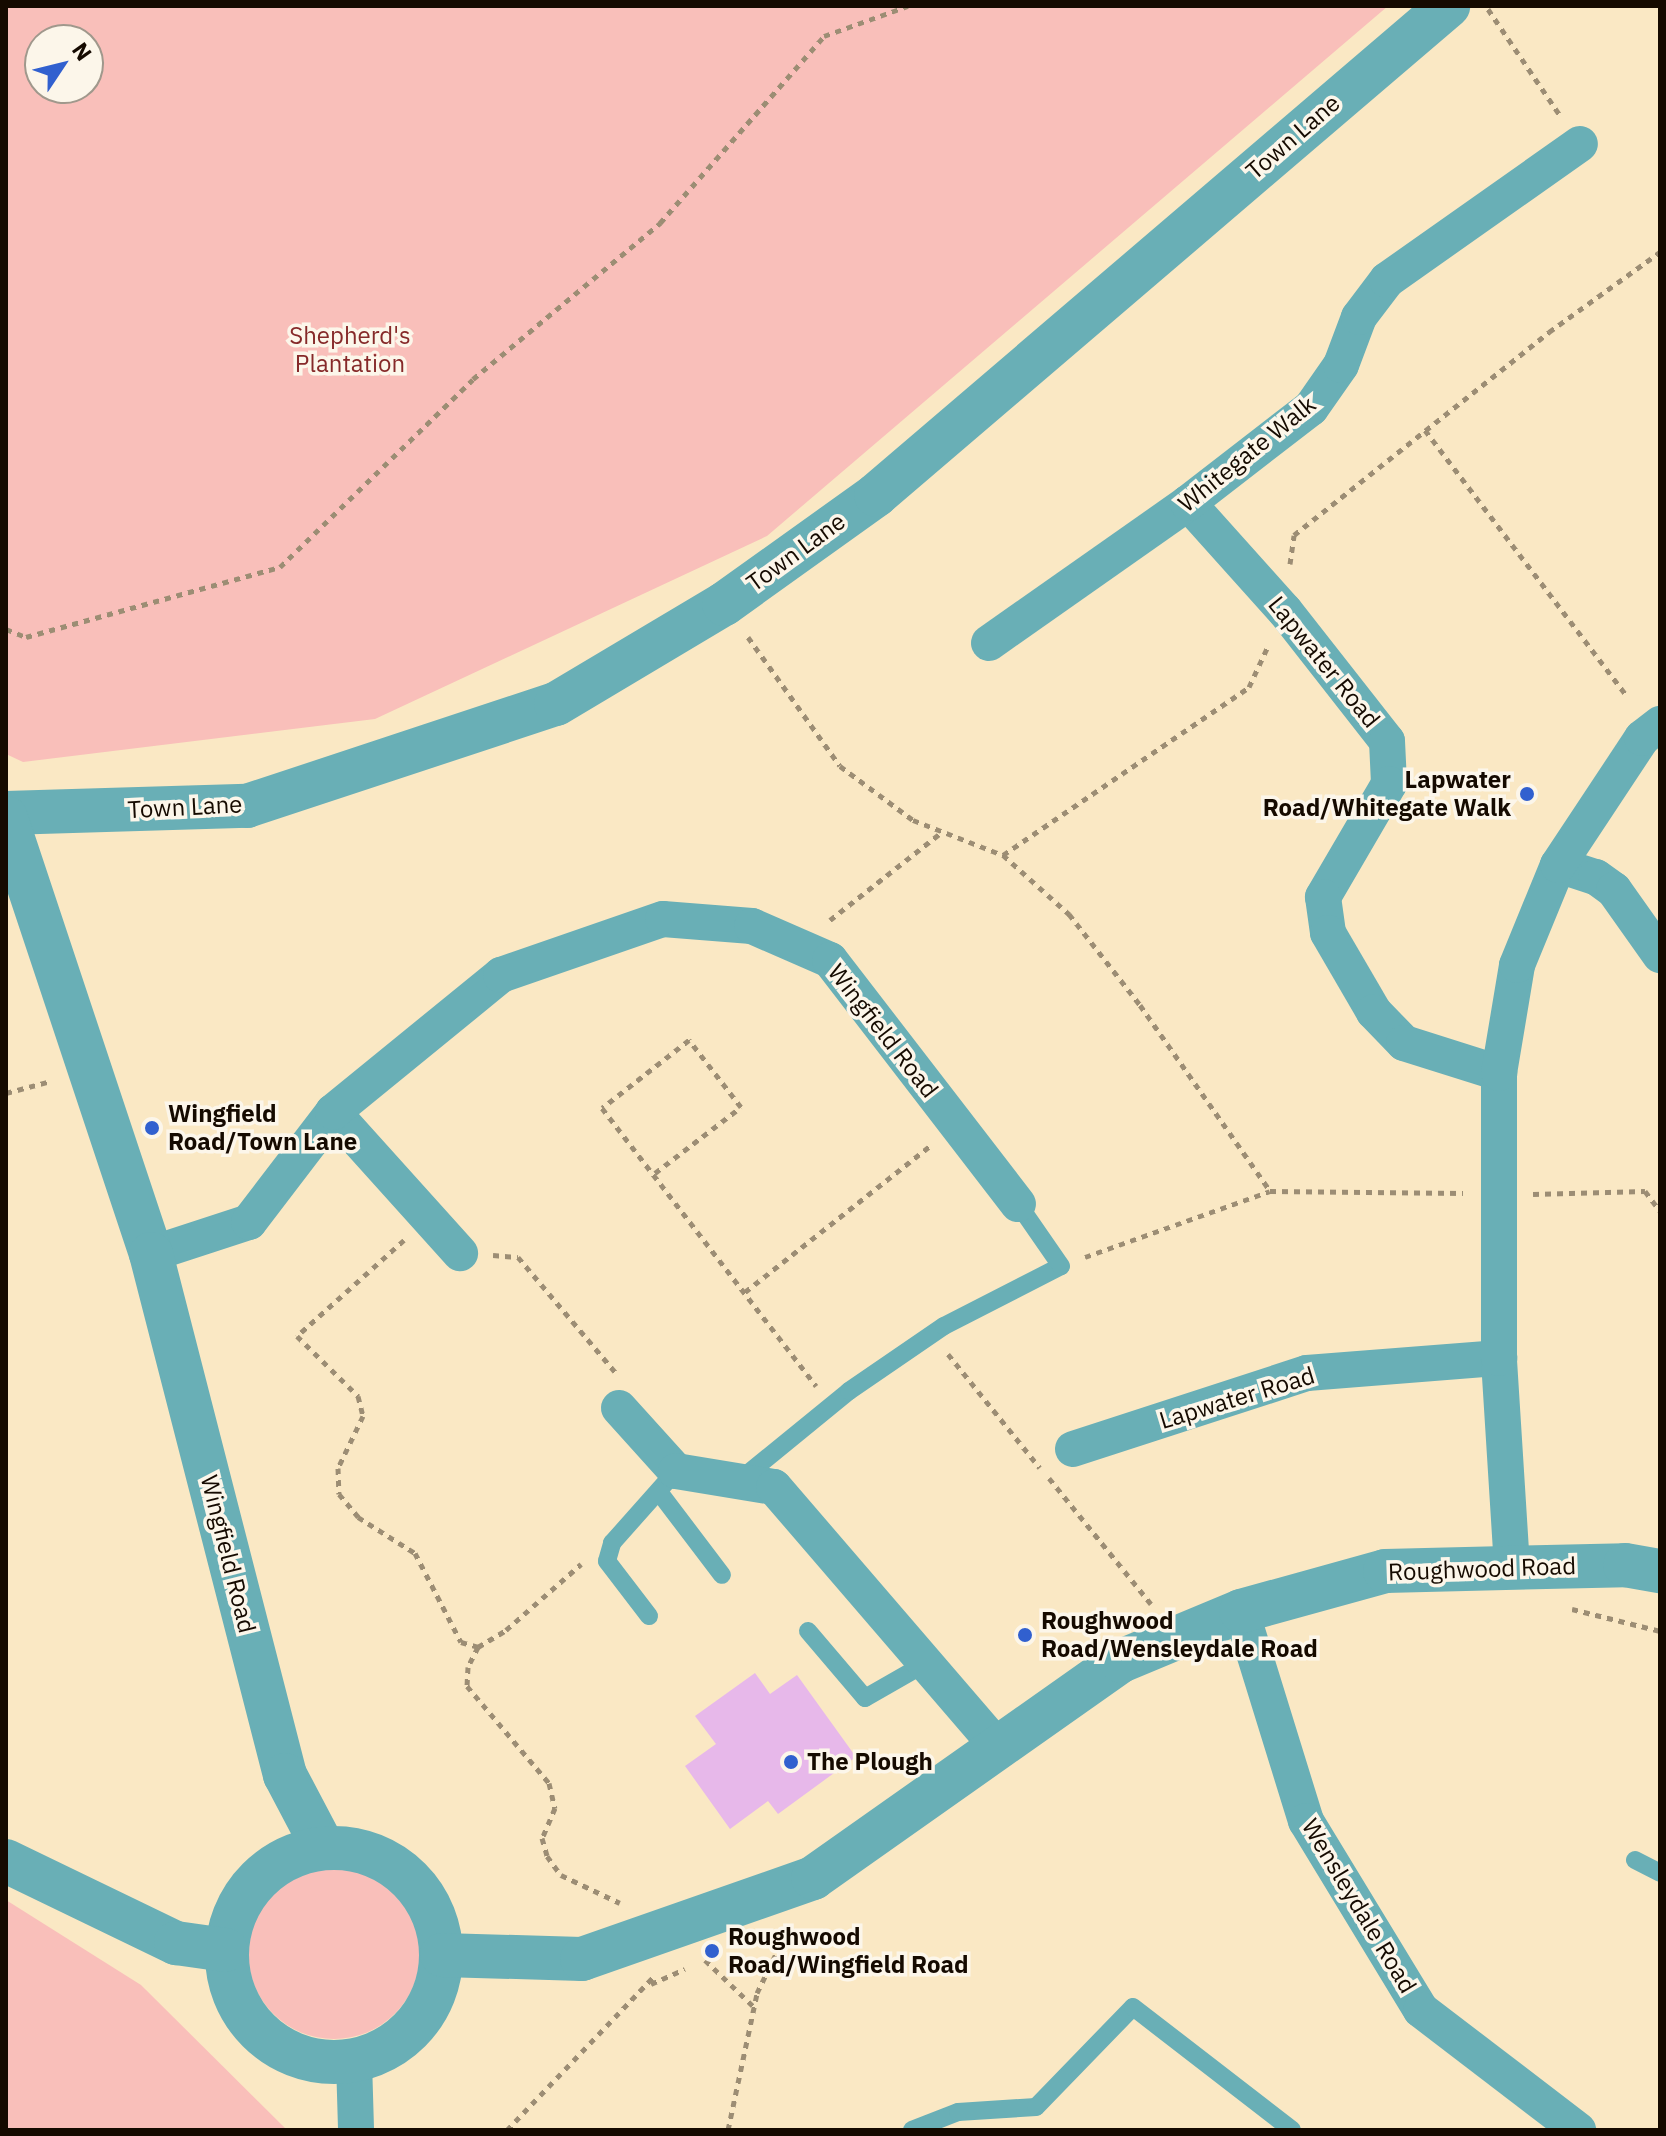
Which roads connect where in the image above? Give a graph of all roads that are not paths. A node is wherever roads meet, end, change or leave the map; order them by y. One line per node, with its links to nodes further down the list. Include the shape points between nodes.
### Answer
1 (1448, 6): 6 (street, Town Lane, via 876,495 724,604 556,704 247,806)
2 (1580, 144): 3 (street, Whitegate Walk, via 1387,280 1359,317 1341,365 1311,408)
3 (1188, 503): 4 (street, Whitegate Walk); 9 (street, Lapwater Road, via 1285,611 1387,741 1389,784 1323,897 1328,933 1374,1012 1404,1043)
4 (989, 643)
5 (1660, 724): 7 (street, via 1642,738)
6 (6, 816): 13 (street, Wingfield Road)
7 (1558, 865): 8 (street, via 1596,877 1614,890); 9 (street, via 1517,965)
8 (1660, 955)
9 (1499, 1073): 14 (street)
10 (333, 1112): 11 (street, Wingfield Road, via 501,975 663,919 752,926 830,960); 12 (street); 13 (street, Wingfield Road, via 249,1222)
11 (1018, 1204): 17 (lane, via 1061,1266 932,1335)
12 (460, 1253)
13 (151, 1254): 27 (street, Wingfield Road, via 285,1775)
14 (1499, 1358): 16 (street, Lapwater Road, via 1307,1373); 19 (street)
15 (619, 1408): 18 (street)
16 (1073, 1449)
17 (738, 1481): 18 (street); 25 (street, via 774,1487)
18 (668, 1482): 21 (lane); 23 (lane, via 612,1543 607,1561)
19 (1512, 1567): 20 (street, Roughwood Road, via 1625,1565); 22 (street, Roughwood Road, via 1385,1571)
20 (1660, 1571)
21 (722, 1575)
22 (1241, 1611): 26 (street, Roughwood Road, via 1121,1661); 34 (street, Wensleydale Road, via 1306,1821 1421,2010)
23 (649, 1616)
24 (808, 1631): 25 (lane, via 865,1698)
25 (926, 1663): 26 (street)
26 (1000, 1750): 32 (street, Roughwood Road, via 813,1878 582,1959)
27 (323, 1847): 31 (street, via 287,1857 252,1886 228,1930); 32 (street, via 355,1849 390,1863 428,1903)
28 (1635, 1860): 30 (lane)
29 (6, 1861): 31 (street, via 176,1943)
30 (1660, 1873)
31 (226, 1950): 33 (street, via 231,1987 258,2033 289,2054 338,2064)
32 (442, 1955): 33 (street, via 436,1993 406,2036 374,2056)
33 (354, 2061): 35 (street)
34 (1570, 2128)
35 (356, 2130)
36 (912, 2130): 37 (lane, via 958,2112 1036,2107 1133,2007)
37 (1292, 2130)

